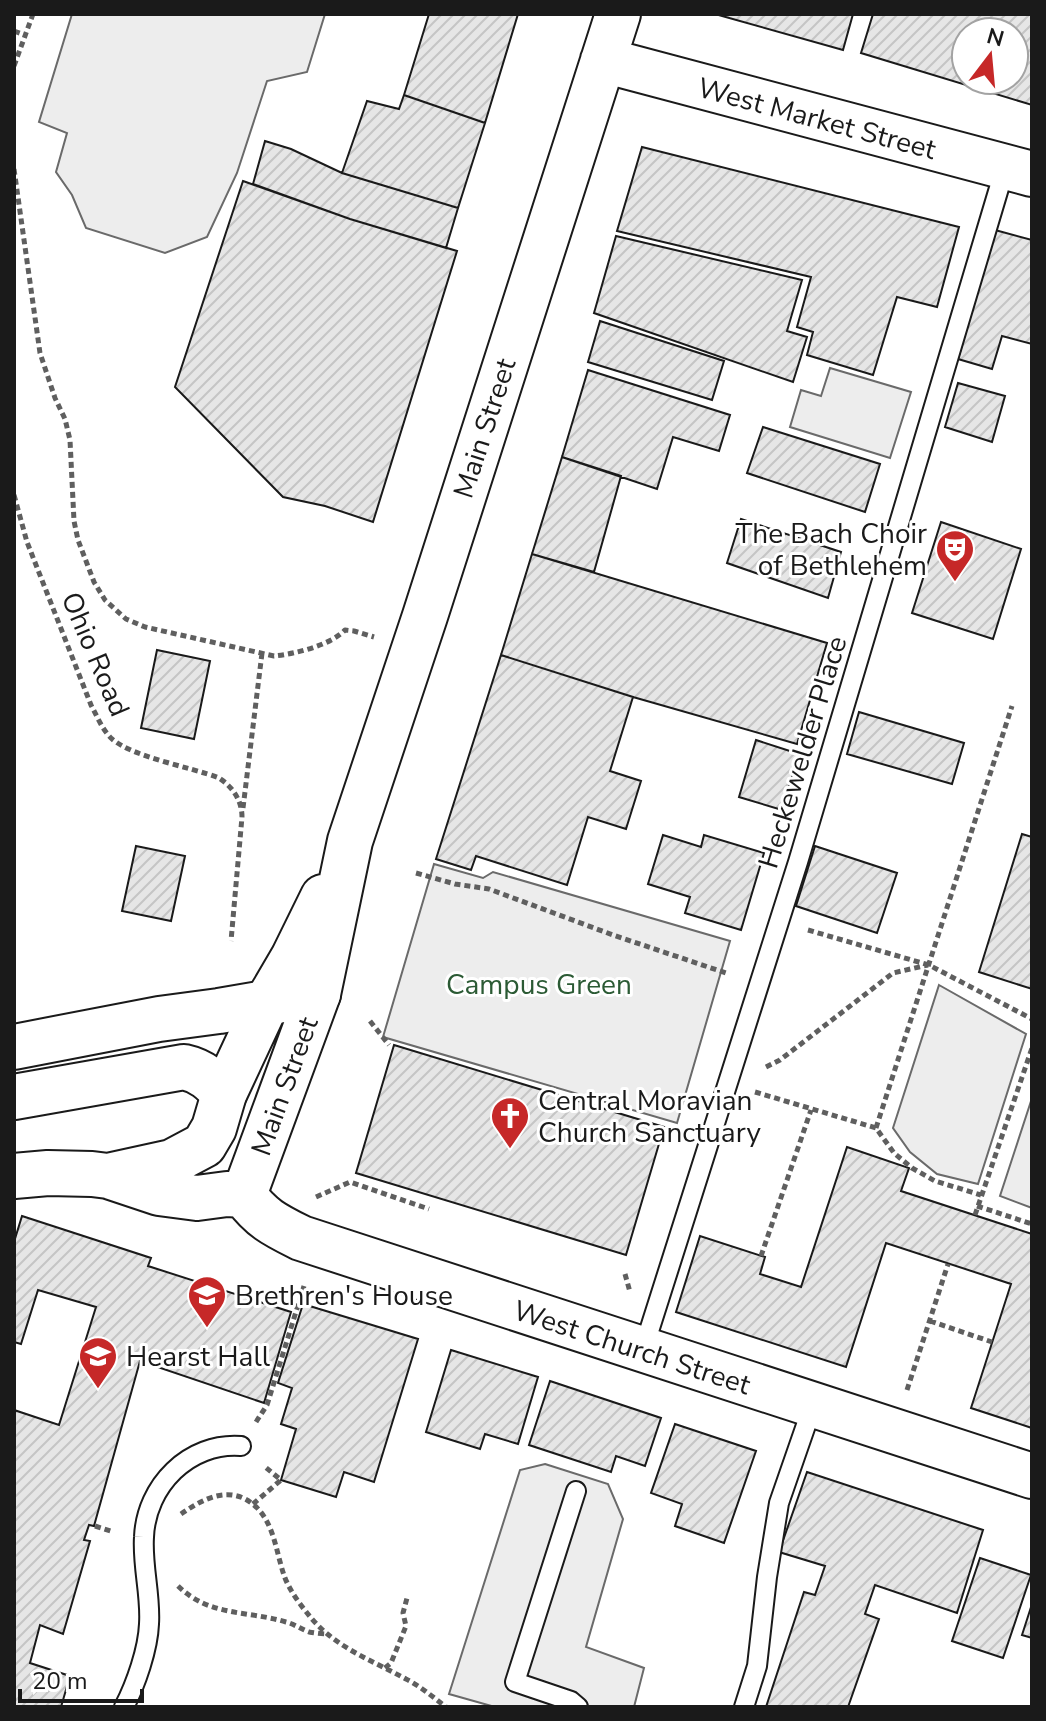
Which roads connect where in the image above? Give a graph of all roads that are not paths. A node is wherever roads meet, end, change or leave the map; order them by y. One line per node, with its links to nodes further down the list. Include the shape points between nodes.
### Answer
1 (618, 14): 2 (main road, Main Street)
2 (603, 60): 3 (main road, West Market Street); 4 (main road, Main Street)
3 (1019, 171): 13 (lane, Heckewelder Place, via 952,350)
4 (350, 841): 5 (main road, Main Street); 6 (main road, Main Street)
5 (318, 994): 6 (main road); 12 (main road, Main Street)
6 (266, 1004): 7 (main road); 8 (main road, Main Street)
7 (14, 1047)
8 (224, 1094): 9 (main road, via 203,1073 184,1067); 11 (main road, Main Street, via 204,1145 172,1162)
9 (14, 1097)
10 (14, 1176): 11 (main road, Main Street)
11 (108, 1176): 12 (main road, Main Street, via 159,1193 197,1198)
12 (244, 1195): 13 (main road, West Church Street, via 271,1223 301,1238)
13 (643, 1350): 14 (main road, West Church Street)
14 (813, 1405): 16 (main road, West Church Street); 20 (lane, via 779,1503 757,1666)
15 (241, 1446): 18 (lane, via 195,1455 171,1473 154,1499 143,1540 149,1626)
16 (1032, 1476)
17 (576, 1491): 19 (lane, via 515,1682)
18 (124, 1707)
19 (578, 1707)
20 (744, 1707)

